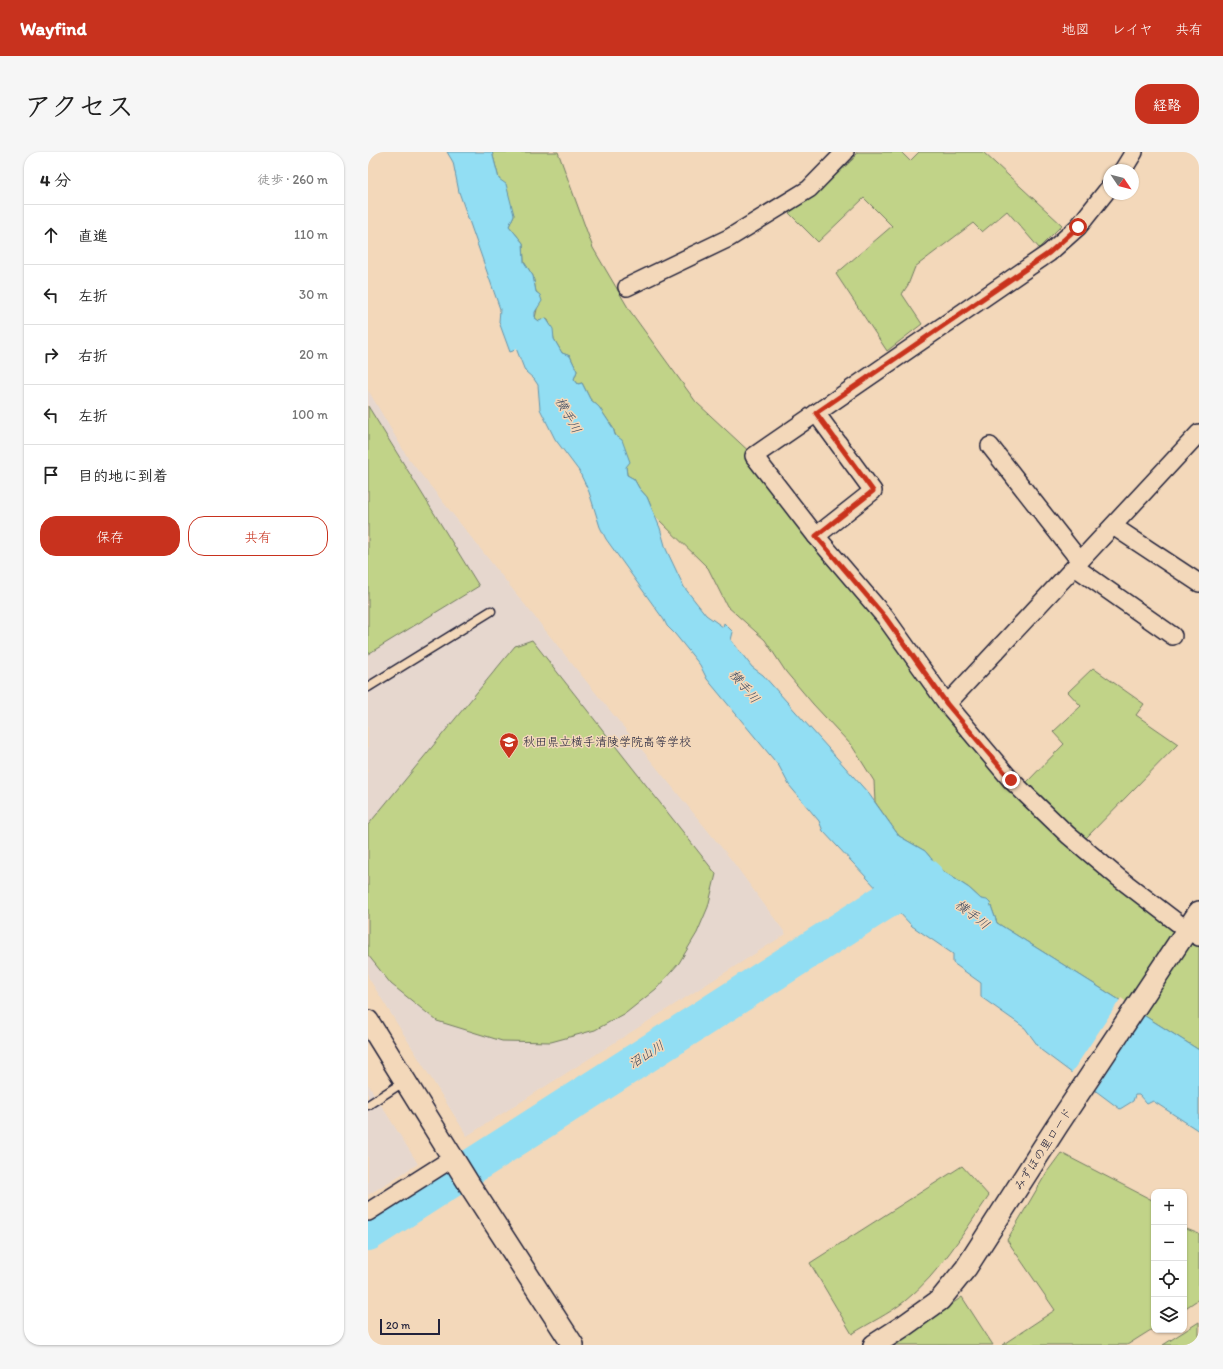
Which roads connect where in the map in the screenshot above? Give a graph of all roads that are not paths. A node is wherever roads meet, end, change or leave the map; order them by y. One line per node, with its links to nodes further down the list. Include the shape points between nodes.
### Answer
1 (845, 152): 5 (street, via 810,189 729,238)
2 (1134, 152): 3 (street)
3 (1127, 164)
4 (1103, 196): 6 (street, via 1078,227 1049,253)
5 (627, 287)
6 (816, 413): 10 (street, via 873,491); 10 (street, via 754,456)
7 (1199, 433): 9 (street)
8 (990, 446): 11 (street)
9 (1113, 526): 11 (street); 12 (street)
10 (816, 536): 16 (street, via 885,617)
11 (1078, 564): 14 (street); 16 (street)
12 (1199, 584)
13 (491, 611): 15 (lane)
14 (1173, 636)
15 (368, 687)
16 (947, 704): 18 (street, via 1011,780 1068,835)
17 (1199, 912): 18 (street, みずほの里ロード)
18 (1188, 937): 25 (street, みずほの里ロード, via 1057,1126 966,1268 940,1300)
19 (368, 1021): 20 (street)
20 (405, 1081): 21 (lane); 22 (street)
21 (368, 1105)
22 (455, 1162): 23 (street); 24 (street)
23 (368, 1212)
24 (573, 1345)
25 (874, 1345)

